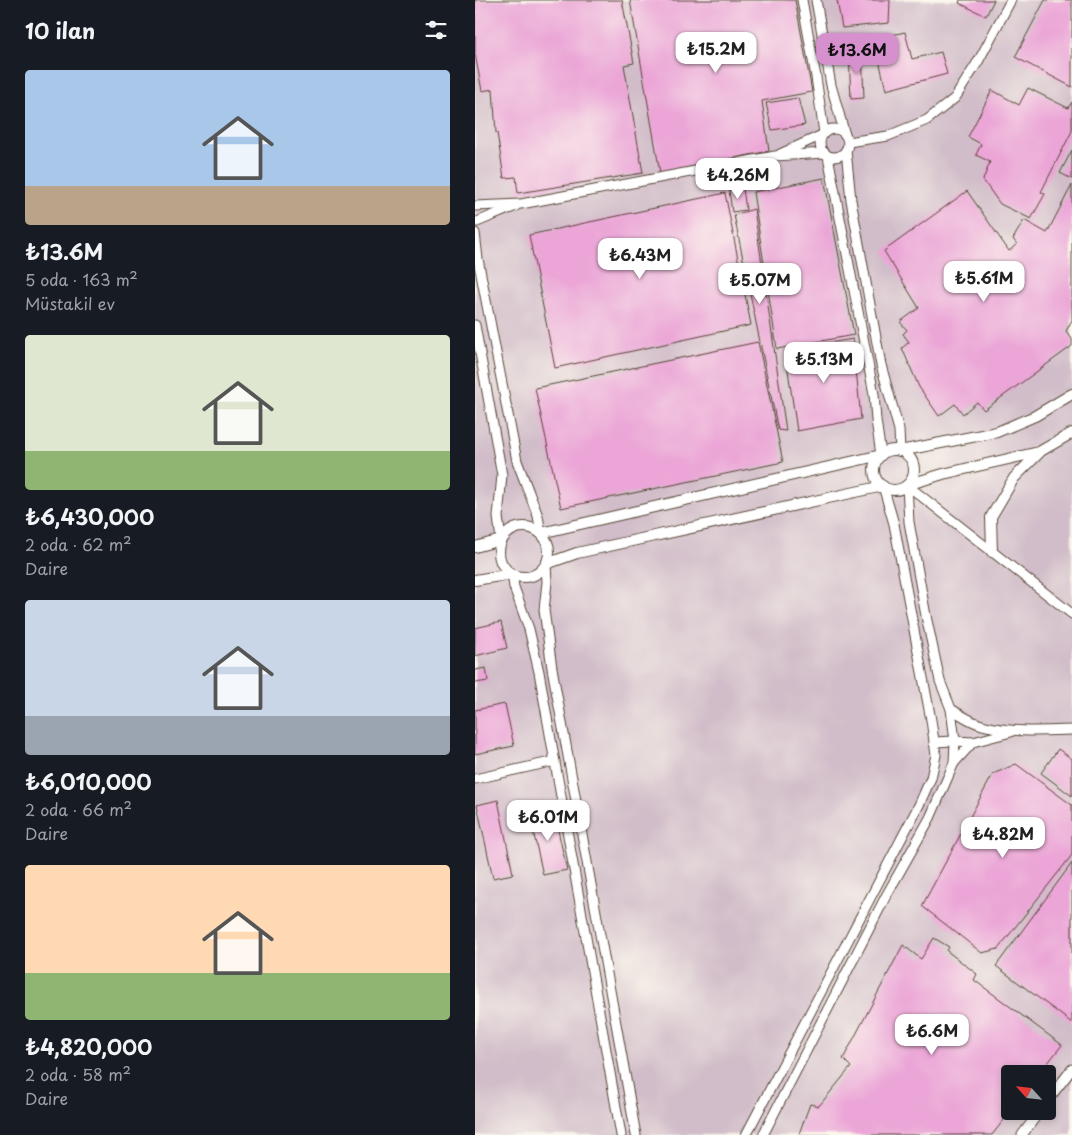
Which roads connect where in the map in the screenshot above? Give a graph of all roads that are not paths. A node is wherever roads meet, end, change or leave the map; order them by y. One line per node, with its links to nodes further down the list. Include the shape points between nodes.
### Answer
1 (802, 0): 4 (street)
2 (816, 0): 5 (street, via 831,85)
3 (1011, 0): 5 (street, via 955,98 927,120 888,136)
4 (823, 134): 5 (street, via 828,130 838,130); 6 (street, via 820,143); 7 (street)
5 (846, 142): 6 (street, via 840,155); 15 (street, via 851,200 881,365 899,430)
6 (827, 155): 7 (street); 17 (street, via 873,394)
7 (775, 156): 8 (street)
8 (521, 204): 9 (street); 10 (street)
9 (475, 206): 10 (street, via 478,213)
10 (476, 224)
11 (475, 233): 20 (street, via 517,461 539,516)
12 (475, 325): 21 (street, via 502,475 498,517)
13 (1072, 394): 15 (street, via 1035,416 997,432)
14 (1072, 433): 16 (street)
15 (900, 450): 17 (street, via 889,450); 18 (street, via 911,458 914,467)
16 (1042, 450): 18 (street); 23 (street, via 1014,478 991,517)
17 (881, 455): 19 (street, via 874,470); 20 (street)
18 (907, 485): 19 (street, via 894,490); 23 (street); 28 (street, via 909,522 926,616 940,681)
19 (883, 486): 24 (street, via 577,553); 32 (street, via 894,524)
20 (541, 533): 21 (street, via 534,528 518,527); 24 (street, via 549,550)
21 (501, 540): 22 (street); 25 (street, via 499,558)
22 (475, 547)
23 (992, 552): 27 (street)
24 (546, 564): 25 (street, via 529,577); 41 (street, via 544,610 552,668)
25 (512, 574): 26 (street); 34 (street, via 539,672)
26 (475, 580)
27 (1072, 614)
28 (951, 709): 30 (street, via 981,725); 31 (street)
29 (1072, 730): 30 (street)
30 (1014, 731): 33 (street)
31 (955, 741): 32 (street); 33 (street); 35 (street)
32 (934, 742): 42 (street, via 936,755 931,778 919,805)
33 (973, 742): 35 (street)
34 (555, 761): 36 (street); 40 (street)
35 (954, 763): 43 (street, via 930,818 886,896)
36 (475, 779)
37 (1072, 1069): 38 (street)
38 (1056, 1089)
39 (1033, 1120): 44 (street)
40 (621, 1135)
41 (635, 1135)
42 (746, 1135)
43 (763, 1135)
44 (1022, 1135)

